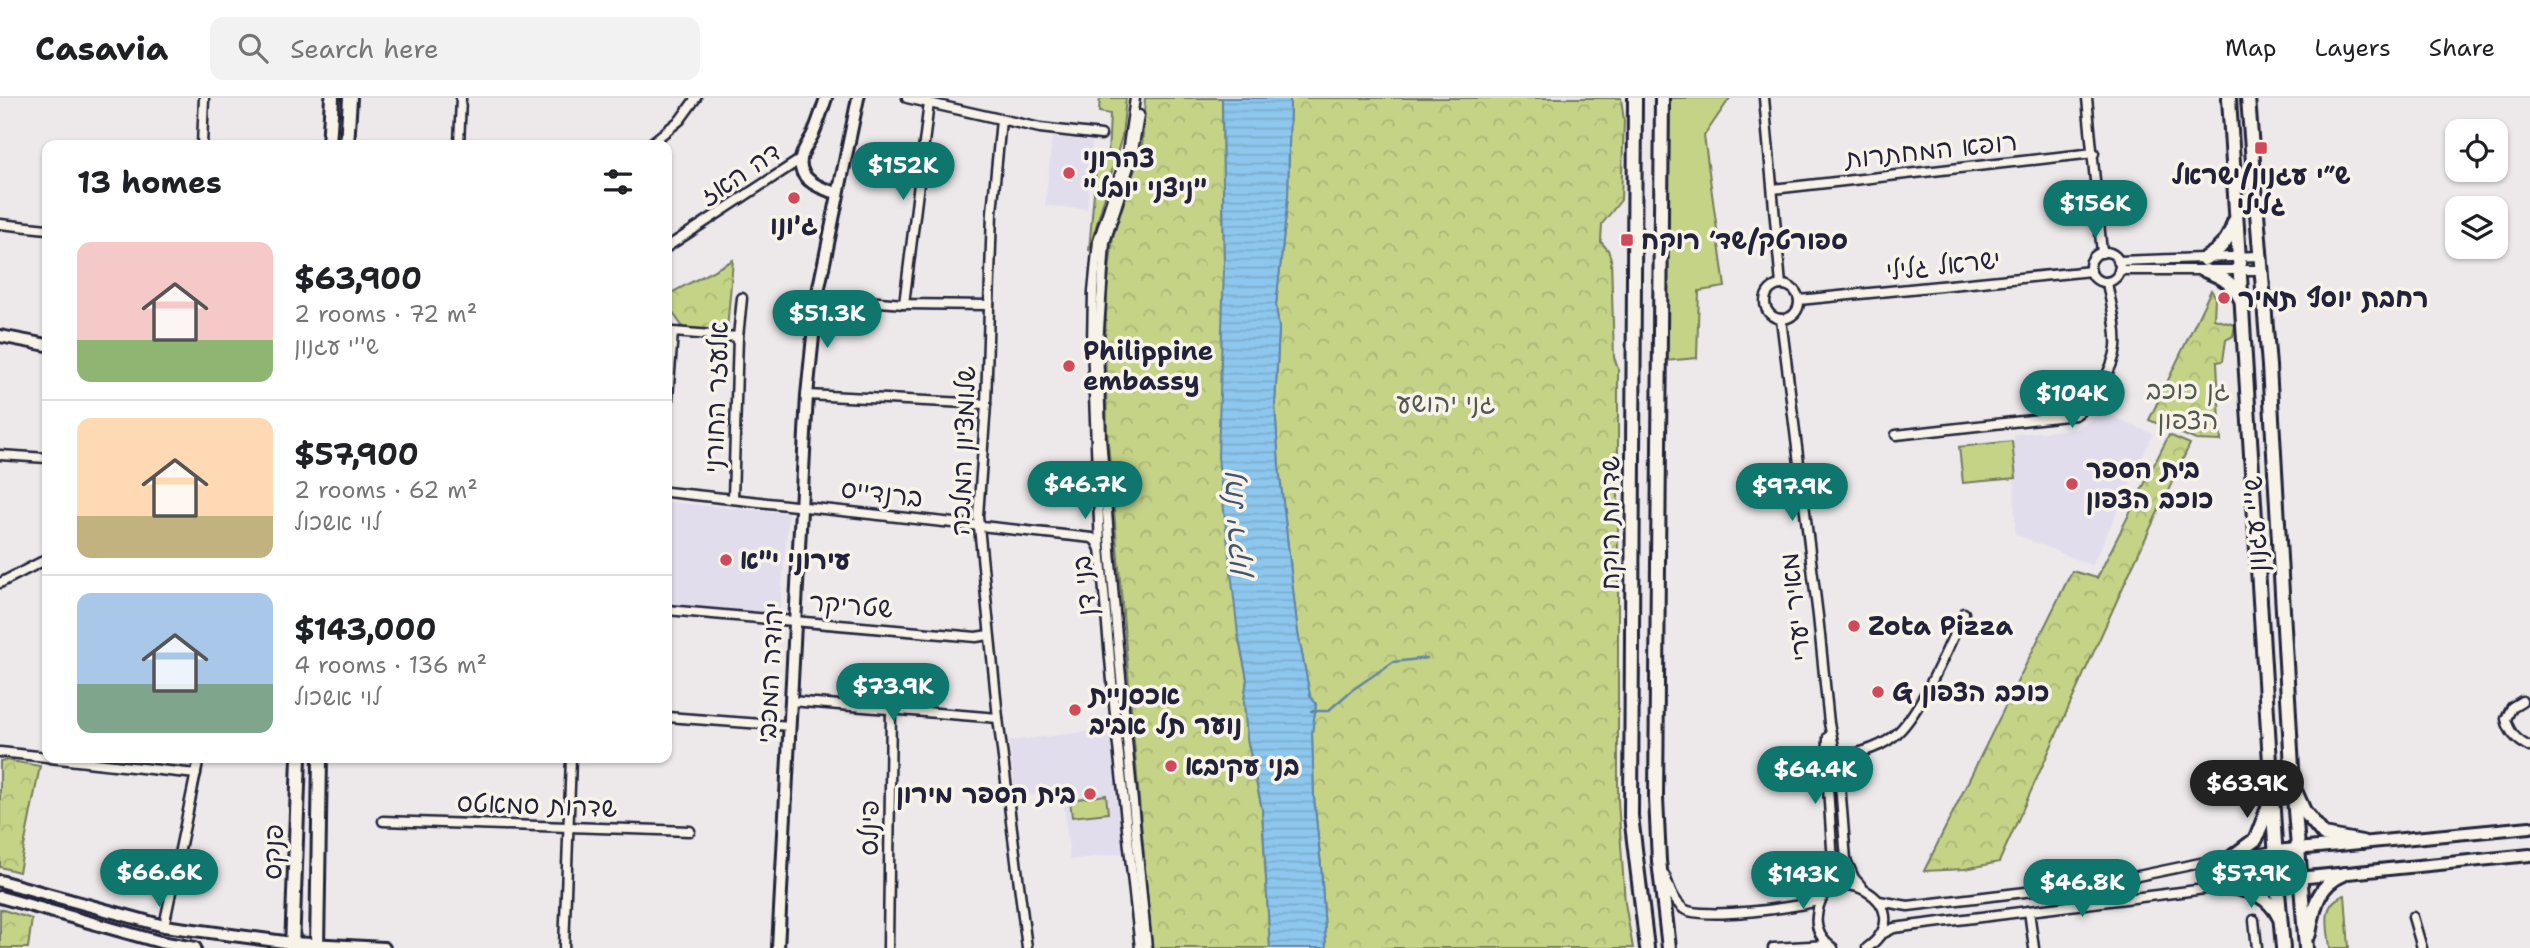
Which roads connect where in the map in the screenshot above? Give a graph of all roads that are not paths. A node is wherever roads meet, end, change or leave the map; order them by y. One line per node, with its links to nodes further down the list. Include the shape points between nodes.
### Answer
1 (204, 98): 19 (street)
2 (332, 98): 20 (main road)
3 (350, 98): 21 (main road)
4 (461, 98): 22 (street)
5 (696, 98): 23 (street, via 680,120)
6 (826, 98): 25 (street)
7 (858, 98): 27 (street, יהודה המכבי)
8 (907, 98): 16 (street)
9 (1138, 98): 60 (street, בני דן, via 1132,157 1107,234 1100,292 1101,437); 62 (street, בני דן, via 1127,153 1098,241 1093,292)
10 (1635, 98): 125 (main road, שדרות רוקח, via 1631,816)
11 (1662, 98): 98 (main road, שדרות רוקח)
12 (1764, 98): 26 (street)
13 (2087, 98): 24 (street)
14 (2229, 98): 28 (main road, ש''י עגנון)
15 (2249, 98): 33 (main road, ש''י עגנון)
16 (929, 103): 17 (street); 45 (street)
17 (1001, 121): 18 (street); 46 (street, שלומציון המלכה)
18 (1101, 135)
19 (202, 140)
20 (329, 140)
21 (347, 140)
22 (459, 140)
23 (655, 140)
24 (2094, 153): 26 (street, רופא המחתרות); 32 (street)
25 (801, 159): 27 (street, via 805,176 819,189); 31 (street, דה האז)
26 (1773, 189): 40 (street)
27 (837, 193): 41 (street, יהודה המכבי)
28 (2236, 215): 34 (main road, ש''י עגנון); 36 (main road, via 2225,243)
29 (0, 224): 30 (street)
30 (42, 228)
31 (672, 244)
32 (2102, 253): 35 (street, via 2111,254); 38 (street, via 2092,262)
33 (2260, 256): 34 (street); 37 (main road, ש''י עגנון)
34 (2240, 262): 36 (street); 36 (street); 37 (street); 44 (main road, ש''י עגנון)
35 (2119, 265): 36 (street); 39 (street, via 2115,279)
36 (2205, 265): 44 (main road, via 2234,286)
37 (2261, 270): 85 (main road, ש''י עגנון)
38 (2091, 271): 39 (street, via 2096,279); 43 (street, ישראל גלילי)
39 (2107, 282): 54 (street, via 2116,346 2083,411)
40 (1781, 285): 43 (street, via 1795,291); 47 (street, via 1771,290 1766,300 1768,311)
41 (817, 297): 45 (street); 52 (street, יהודה המכבי)
42 (742, 298): 49 (street, אלעזר החורני)
43 (1799, 300): 47 (street, via 1792,316)
44 (2243, 303): 86 (main road, ש''י עגנון)
45 (904, 304): 46 (street)
46 (989, 305): 53 (street, שלומציון המלכה)
47 (1781, 319): 78 (street, מאיר יערי)
48 (0, 337): 50 (street)
49 (738, 337): 51 (street, via 673,332); 58 (street, אלעזר החורני)
50 (42, 344)
51 (672, 345)
52 (807, 395): 53 (street); 59 (street, יהודה המכבי)
53 (986, 404): 61 (street, שלומציון המלכה)
54 (1896, 435)
55 (0, 454): 56 (street)
56 (42, 458)
57 (672, 492): 58 (street, ברנדייס)
58 (733, 498): 59 (street, ברנדייס)
59 (802, 505): 61 (street, ברנדייס); 67 (street, יהודה המכבי)
60 (1108, 518): 62 (street, via 1105,530); 124 (street, בני דן)
61 (978, 526): 62 (street, ברנדייס); 68 (street, שלומציון המלכה)
62 (1096, 536): 123 (street, בני דן)
63 (42, 562): 64 (street)
64 (0, 583)
65 (672, 610): 67 (street, שטריקר)
66 (1964, 613): 78 (street, via 1909,721 1877,746)
67 (795, 621): 68 (street, שטריקר); 69 (street, יהודה המכבי)
68 (989, 635): 73 (street, שלומציון המלכה)
69 (791, 701): 71 (street); 74 (street, יהודה המכבי)
70 (2522, 701): 75 (street, via 2508,711 2506,719 2512,736)
71 (891, 708): 73 (street); 121 (street, פינלס)
72 (672, 717): 74 (street)
73 (998, 718): 122 (street, שלומציון המלכה)
74 (790, 726): 120 (street, יהודה המכבי)
75 (2530, 747)
76 (0, 752): 77 (street)
77 (42, 757)
78 (1832, 757): 87 (street, מאיר יערי); 88 (street, מאיר יערי)
79 (95, 763): 84 (street)
80 (198, 763): 84 (street)
81 (299, 763): 114 (main road, פנקס)
82 (320, 763): 115 (main road, פנקס)
83 (571, 763): 91 (street)
84 (196, 774): 112 (street)
85 (2293, 785): 93 (main road, via 2304,811 2324,835); 94 (main road, ש''י עגנון)
86 (2273, 791): 95 (main road, ש''י עגנון); 97 (main road, via 2256,839)
87 (1842, 810): 88 (street); 103 (street, מאיר יערי, via 1846,860)
88 (1830, 811): 105 (street, מאיר יערי, via 1833,863)
89 (383, 821): 91 (street, שדרות סמאטס)
90 (2530, 827): 93 (street)
91 (567, 828): 92 (street, שדרות סמאטס); 119 (street)
92 (690, 831)
93 (2362, 842): 94 (street)
94 (2298, 848): 95 (street); 100 (main road, ש''י עגנון)
95 (2276, 851): 97 (street); 101 (main road, ש''י עגנון)
96 (2530, 855): 99 (street)
97 (2232, 857): 107 (street, via 2109,882 1908,906)
98 (1659, 860): 105 (street, via 1676,901 1692,912 1796,906); 126 (main road, שדרות רוקח)
99 (2344, 874): 100 (street); 132 (main road, via 2318,895)
100 (2300, 879): 101 (street); 132 (main road, ש''י עגנון)
101 (2277, 880): 104 (street); 111 (main road, ש''י עגנון)
102 (0, 881): 112 (street)
103 (1862, 887): 105 (street, via 1844,885); 107 (street)
104 (2229, 887): 108 (street); 111 (main road, via 2256,893 2278,913)
105 (1825, 896): 116 (street, מאיר יערי, via 1818,908 1817,928)
106 (0, 897): 117 (street)
107 (1878, 901): 113 (street, via 1884,917)
108 (2029, 911): 113 (street, via 1894,928); 129 (street)
109 (2413, 917): 133 (street)
110 (2254, 920): 130 (street)
111 (2281, 923): 131 (main road, ש''י עגנון)
112 (164, 926): 114 (street)
113 (1880, 935): 128 (street)
114 (292, 946): 115 (street)
115 (317, 946): 118 (street)
116 (1831, 946): 127 (street)
117 (195, 948)
118 (384, 948)
119 (564, 948)
120 (778, 948)
121 (888, 948)
122 (1027, 948)
123 (1140, 948)
124 (1146, 948)
125 (1647, 948)
126 (1670, 948)
127 (1773, 948)
128 (1867, 948)
129 (2034, 948)
130 (2257, 948)
131 (2284, 948)
132 (2307, 948)
133 (2422, 948)

